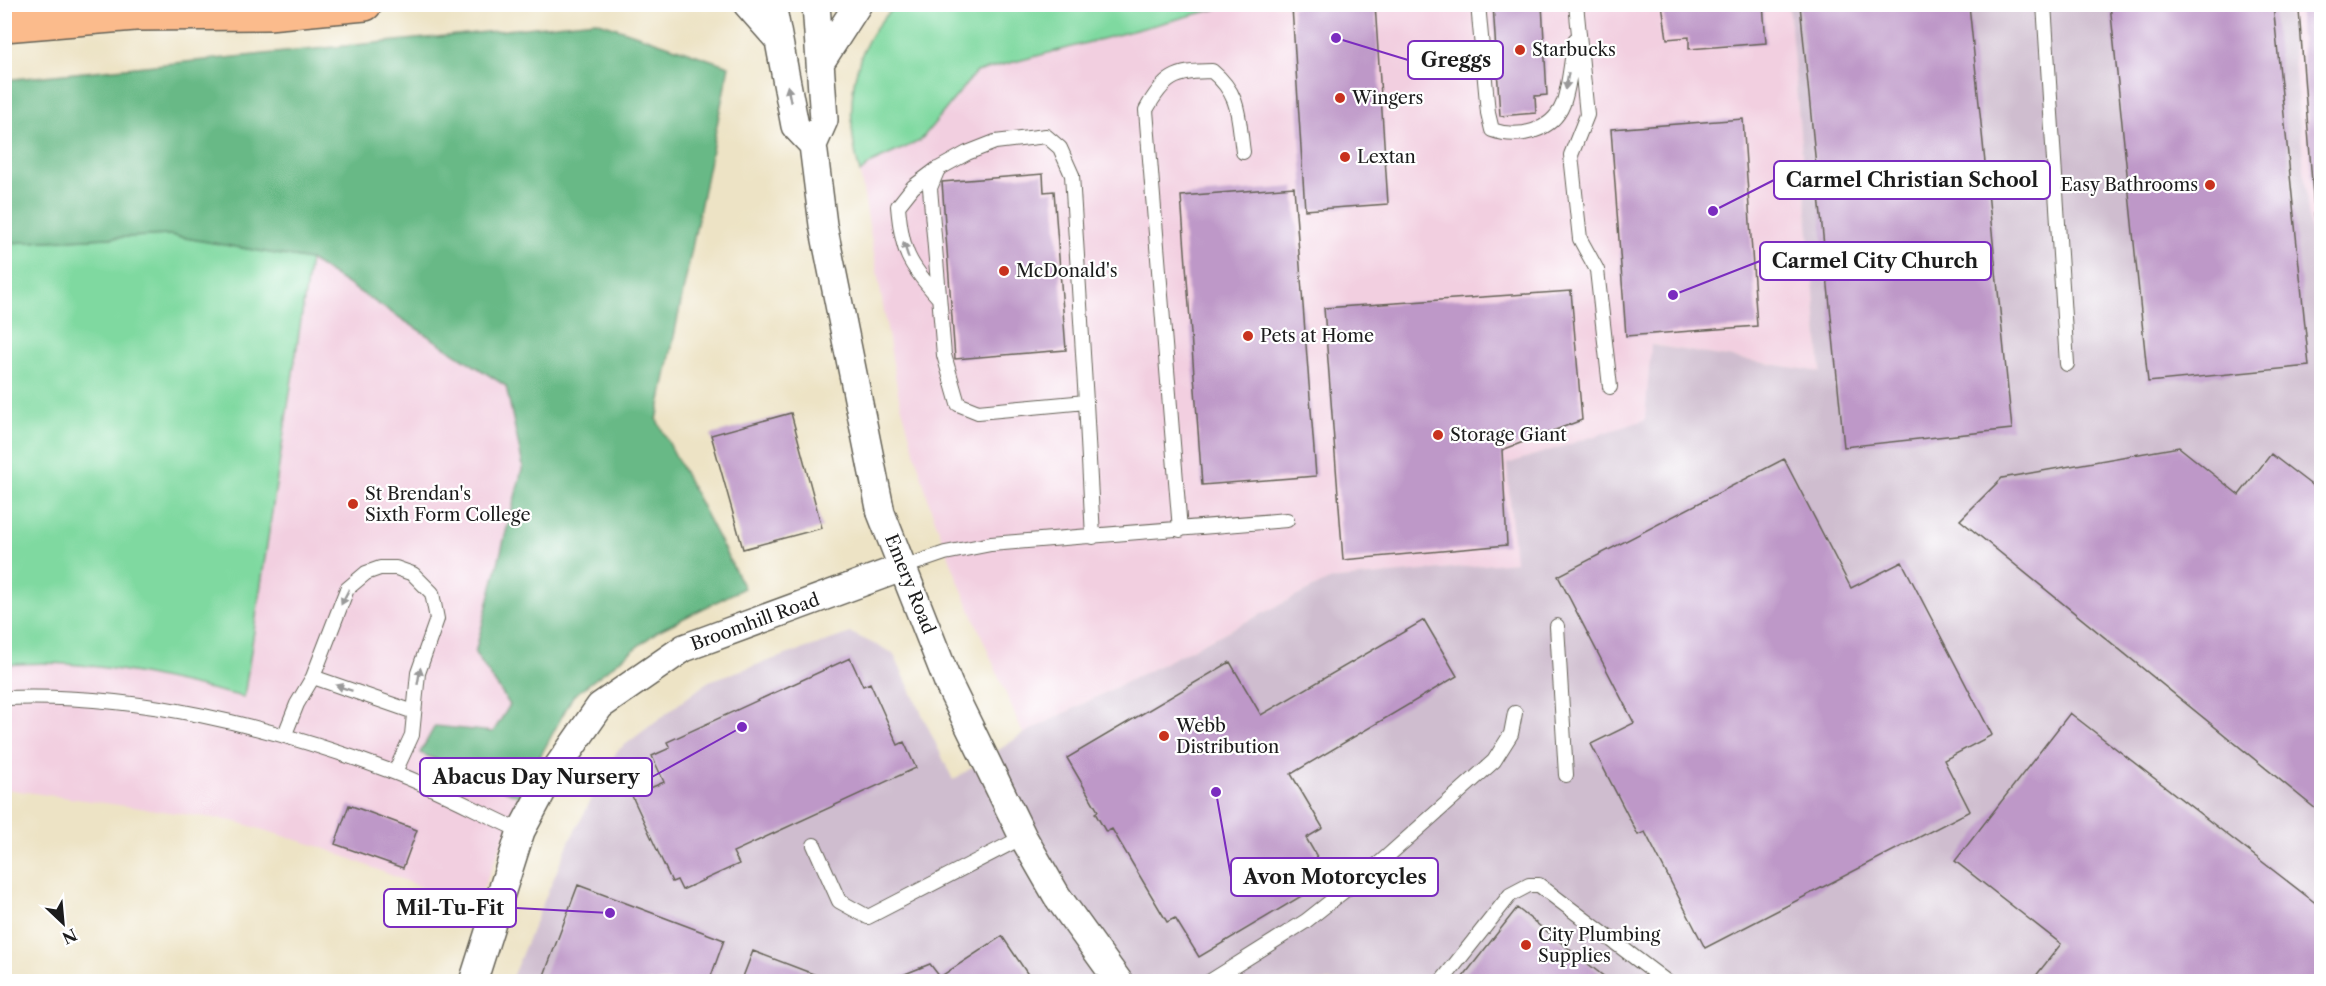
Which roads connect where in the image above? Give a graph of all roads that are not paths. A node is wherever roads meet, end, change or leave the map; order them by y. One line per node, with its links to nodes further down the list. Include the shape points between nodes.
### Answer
1 (168, 4): 10 (highway)
2 (365, 4): 10 (highway, via 268,13)
3 (747, 4): 13 (street)
4 (772, 4): 13 (street)
5 (816, 4): 14 (street, Emery Road)
6 (858, 4): 14 (street)
7 (1478, 4): 11 (lane, one-way to 7, via 1563,105 1550,124 1531,132 1506,135 1492,130 1488,113)
8 (1576, 4): 11 (lane)
9 (2044, 4): 19 (lane)
10 (135, 14): 12 (highway)
11 (1578, 23): 20 (lane, via 1587,115 1571,155 1580,239 1597,270)
12 (4, 25)
13 (779, 41): 15 (street, one-way to 13, via 795,126)
14 (822, 60): 15 (street, Emery Road, via 824,120)
15 (813, 145): 25 (street, Emery Road, via 823,225 881,513)
16 (1243, 152): 23 (lane, via 1236,102 1228,84 1212,71 1184,71 1159,87 1146,110)
17 (938, 169): 18 (lane, via 930,188); 18 (lane, one-way to 17, via 911,267 900,232 898,206 914,187); 21 (lane, via 995,142 1024,137 1046,136 1060,148 1072,175)
18 (938, 297): 21 (lane, via 944,355 958,404 978,412)
19 (2067, 364)
20 (1610, 387)
21 (1086, 402): 24 (lane)
22 (1287, 520): 23 (lane)
23 (1180, 530): 24 (lane)
24 (1094, 537): 25 (lane, via 991,544 945,552)
25 (904, 567): 34 (street, Broomhill Road, via 684,648 600,706 547,782); 35 (street, Emery Road, via 950,685)
26 (1557, 626): 33 (lane)
27 (313, 677): 29 (lane, one-way to 27); 29 (lane, one-way to 27, via 418,673 437,619 436,605 432,593 413,574 396,568 366,573 347,589); 31 (lane)
28 (4, 698): 31 (lane, via 47,697 186,710)
29 (414, 712): 32 (lane, via 412,735)
30 (1515, 713): 39 (lane, via 1511,734 1494,761 1382,861 1306,921)
31 (285, 734): 32 (lane)
32 (395, 772): 34 (lane)
33 (1566, 775)
34 (521, 831): 37 (street, Broomhill Road)
35 (1023, 837): 36 (lane, via 868,917 839,901); 38 (street, Emery Road, via 1057,896)
36 (814, 845)
37 (475, 981)
38 (1119, 981)
39 (1209, 981)
40 (1441, 981): 41 (lane, via 1510,895 1529,885 1539,885)
41 (1667, 981)

